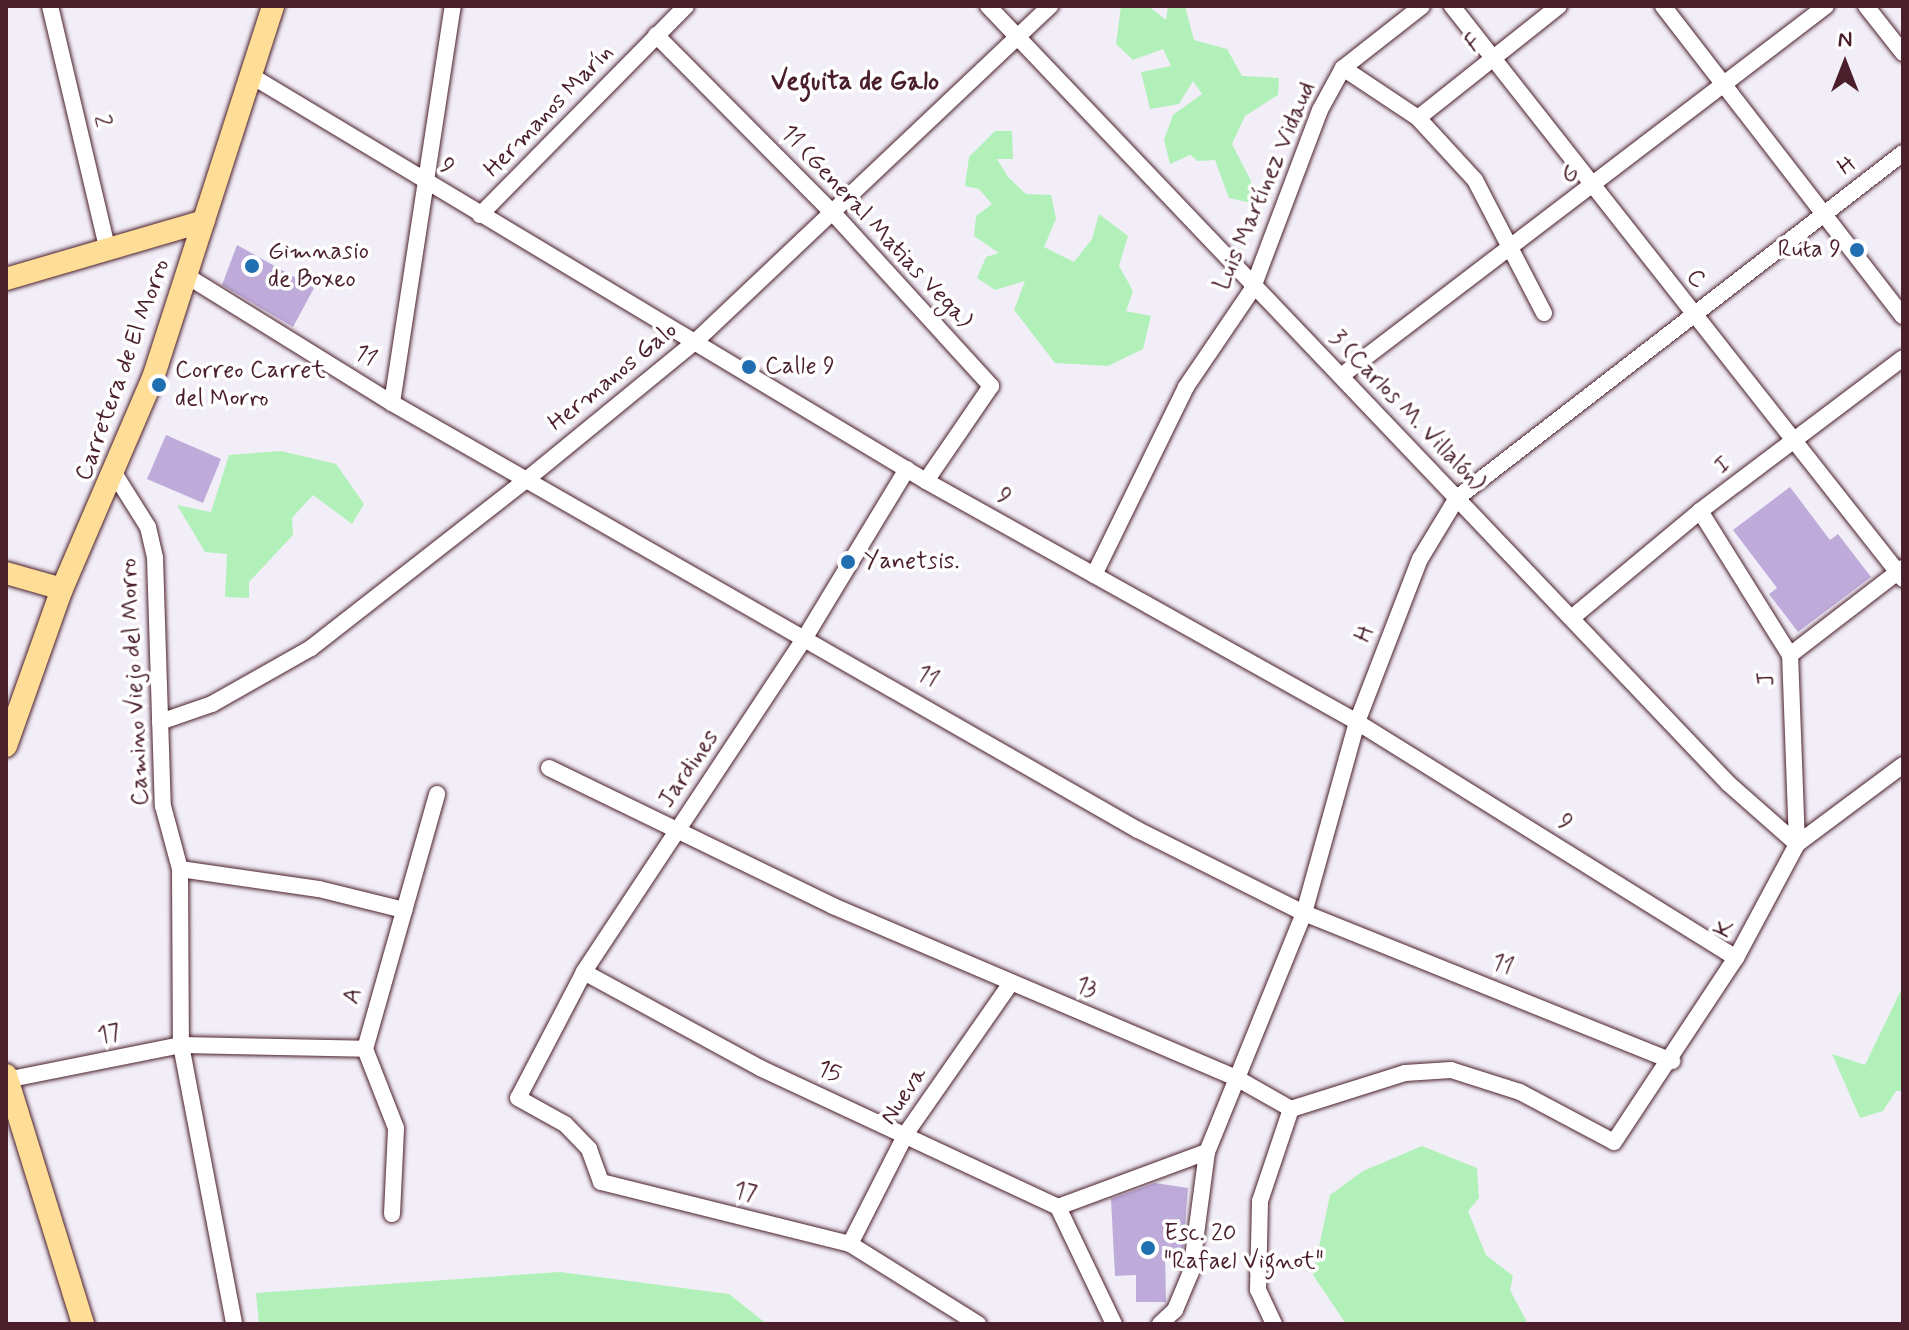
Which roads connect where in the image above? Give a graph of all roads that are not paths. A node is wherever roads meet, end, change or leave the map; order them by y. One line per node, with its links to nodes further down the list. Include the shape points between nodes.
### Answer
1 (50, 6): 28 (street, 2)
2 (273, 6): 18 (main road, Carretera de El Morro)
3 (453, 6): 22 (street)
4 (686, 6): 13 (street, Hermanos Marín)
5 (988, 6): 14 (street, 3 (Carlos M. Villalón))
6 (1050, 6): 14 (street, Hermanos Galo)
7 (1422, 6): 17 (street)
8 (1452, 6): 16 (street, C)
9 (1559, 6): 16 (street, F)
10 (1663, 6): 19 (street)
11 (1826, 6): 19 (street, G)
12 (1866, 6): 15 (street)
13 (656, 35): 25 (street, 11 (General Matias Vega)); 26 (street, Hermanos Marín)
14 (1018, 38): 25 (street, Hermanos Galo); 32 (street, 3 (Carlos M. Villalón))
15 (1903, 53)
16 (1494, 58): 20 (street, F); 23 (street, C)
17 (1343, 68): 20 (street); 32 (street, Luis Martínez Vidaud, via 1320,110)
18 (250, 75): 22 (street, 9); 27 (main road, Carretera de El Morro)
19 (1724, 82): 23 (street, G); 24 (street)
20 (1418, 118): 29 (street, via 1475,180)
21 (1903, 153): 24 (street, H)
22 (426, 182): 26 (street, 9); 39 (street)
23 (1597, 184): 29 (street, G); 34 (street, C)
24 (1825, 213): 34 (street, H); 35 (street)
25 (834, 214): 36 (street, Hermanos Galo); 44 (street, 11 (General Matias Vega), via 991,386)
26 (480, 215): 36 (street, 9)
27 (204, 221): 28 (main road); 30 (main road, Carretera de El Morro)
28 (107, 247): 31 (main road)
29 (1510, 247): 33 (street); 38 (street, G)
30 (187, 276): 39 (street, 11); 42 (main road, Carretera de El Morro)
31 (6, 279)
32 (1252, 290): 38 (street, 3 (Carlos M. Villalón)); 49 (street, Luis Martínez Vidaud, via 1186,387)
33 (1544, 313)
34 (1693, 316): 40 (street, C); 45 (street, H)
35 (1903, 316)
36 (698, 339): 41 (street, 9); 43 (street, Hermanos Galo)
37 (1903, 358): 40 (street, I)
38 (1341, 376): 45 (street, 3 (Carlos M. Villalón))
39 (392, 403): 43 (street, 11)
40 (1794, 446): 46 (street, I); 48 (street, C)
41 (907, 469): 44 (street, 9); 52 (street, Jardines)
42 (114, 473): 50 (main road, Carretera de El Morro); 54 (street, Camino Viejo del Morro, via 148,527 155,558)
43 (526, 480): 52 (street, 11); 54 (street, Hermanos Galo, via 311,648 212,704)
44 (926, 481): 49 (street, 9)
45 (1457, 498): 51 (street, 3 (Carlos M. Villalón)); 55 (street, H, via 1420,559)
46 (1700, 511): 51 (street, I); 53 (street)
47 (6, 573): 50 (main road)
48 (1901, 573): 53 (street, J)
49 (1094, 575): 55 (street, 9)
50 (62, 589): 56 (main road, Carretera de El Morro)
51 (1574, 616): 61 (street, 3 (Carlos M. Villalón), via 1729,784)
52 (806, 636): 60 (street, Jardines); 64 (street, 11, via 1138,830)
53 (1790, 655): 61 (street, J)
54 (160, 722): 62 (street, Camino Viejo del Morro, via 163,806)
55 (1357, 722): 64 (street, H); 65 (street, 9)
56 (6, 746)
57 (1903, 765): 61 (street, K)
58 (549, 768): 60 (street, 13)
59 (437, 794): 63 (street, A)
60 (677, 830): 66 (street, Jardines); 67 (street, 13)
61 (1797, 844): 65 (street, K)
62 (180, 869): 63 (street, via 319,889); 68 (street, Camino Viejo del Morro)
63 (404, 910): 69 (street, A)
64 (1304, 913): 70 (street, 11); 72 (street, H)
65 (1736, 958): 70 (street, K)
66 (584, 972): 73 (street, Jardines); 75 (street, 15, via 760,1068)
67 (1011, 983): 72 (street, 13); 75 (street, Nueva)
68 (181, 1045): 69 (street, 17); 71 (street, 17); 81 (street, Camino Viejo del Morro)
69 (365, 1049): 78 (street, via 396,1128)
70 (1672, 1061): 74 (street, K, via 1614,1142 1520,1092 1451,1070 1405,1073)
71 (6, 1078): 80 (main road)
72 (1240, 1080): 74 (street, 13); 76 (street, H)
73 (518, 1098): 79 (street, 17, via 565,1124 589,1149 601,1182)
74 (1291, 1109): 85 (street, via 1260,1201 1258,1290)
75 (907, 1132): 77 (street, 15); 79 (street, Nueva)
76 (1207, 1152): 77 (street); 84 (street, H, via 1191,1272 1175,1310)
77 (1058, 1207): 83 (street)
78 (392, 1214)
79 (850, 1244): 82 (street, 17)
80 (78, 1319)
81 (234, 1324)
82 (978, 1324)
83 (1114, 1324)
84 (1160, 1324)
85 (1274, 1324)

